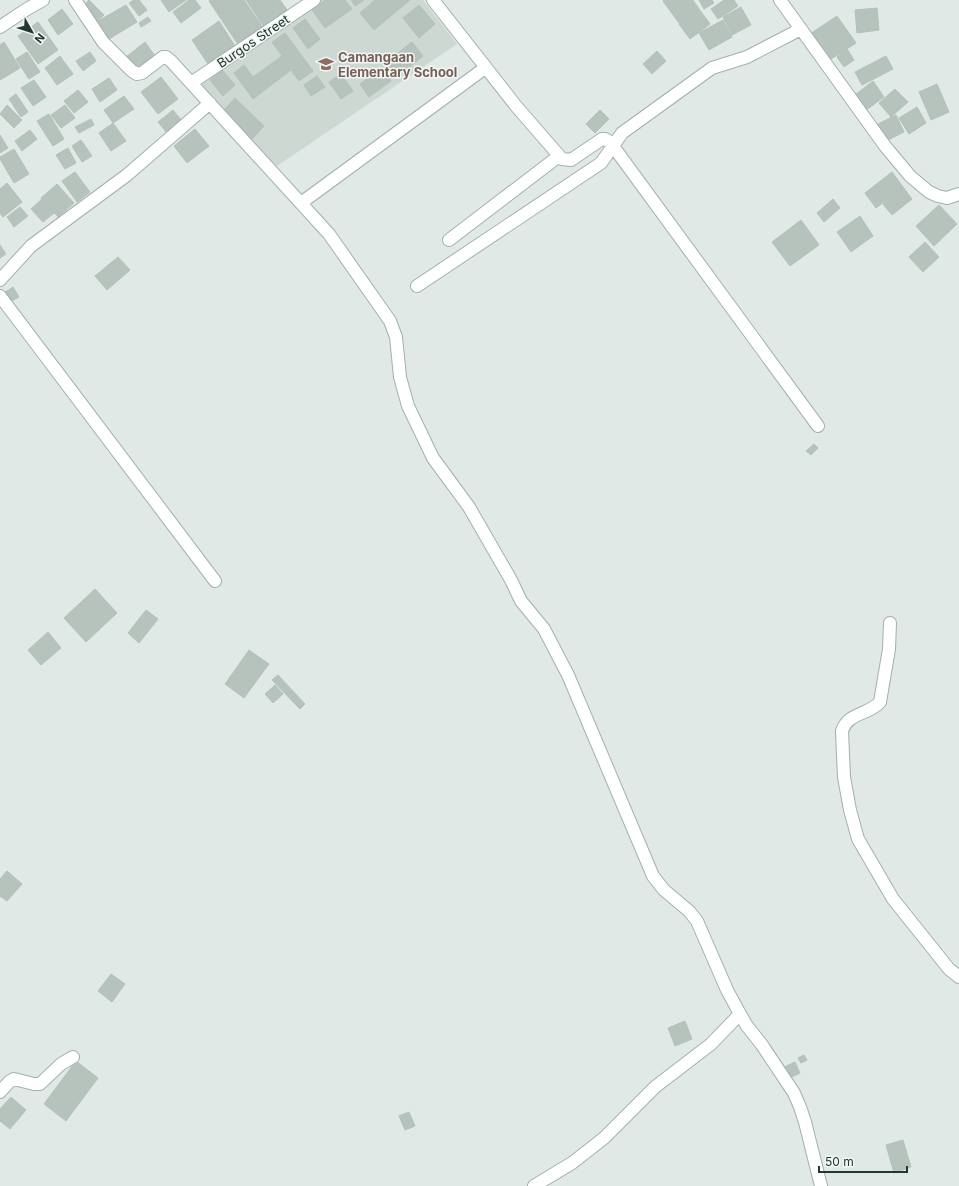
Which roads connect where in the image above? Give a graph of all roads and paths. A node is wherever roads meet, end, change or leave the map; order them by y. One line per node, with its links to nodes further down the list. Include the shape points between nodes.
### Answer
1 (43, 0): 6 (street)
2 (75, 0): 10 (street, via 103,42 132,72 139,74 161,58 166,58)
3 (314, 0): 10 (street, Burgos Street)
4 (433, 0): 9 (street)
5 (780, 0): 8 (street)
6 (24, 4): 7 (street)
7 (0, 27)
8 (801, 29): 12 (street, via 747,56 712,68 622,133); 14 (street, via 885,146 910,176 938,196 947,198)
9 (485, 68): 13 (street); 15 (street)
10 (191, 83): 11 (street)
11 (210, 103): 15 (street); 17 (street, via 127,175 31,246)
12 (613, 146): 13 (street, via 602,139 571,160); 18 (street, via 601,163); 20 (street)
13 (558, 156): 16 (street)
14 (959, 194)
15 (301, 203): 24 (street, via 329,234 390,321 396,337 400,377 408,406 433,458 469,507 521,601 554,646 653,876 697,921)
16 (449, 240)
17 (0, 280)
18 (417, 286)
19 (0, 296): 21 (street)
20 (818, 426)
21 (215, 581)
22 (890, 623): 23 (street, via 889,649 880,702 877,706 850,718 843,726 844,777 850,810 858,839 886,889 949,969)
23 (959, 977)
24 (740, 1014): 27 (street, via 715,1041 659,1083 582,1156); 28 (street, via 800,1107)
25 (73, 1058): 26 (street, via 61,1064 40,1084 14,1079)
26 (0, 1092)
27 (534, 1186)
28 (821, 1186)

